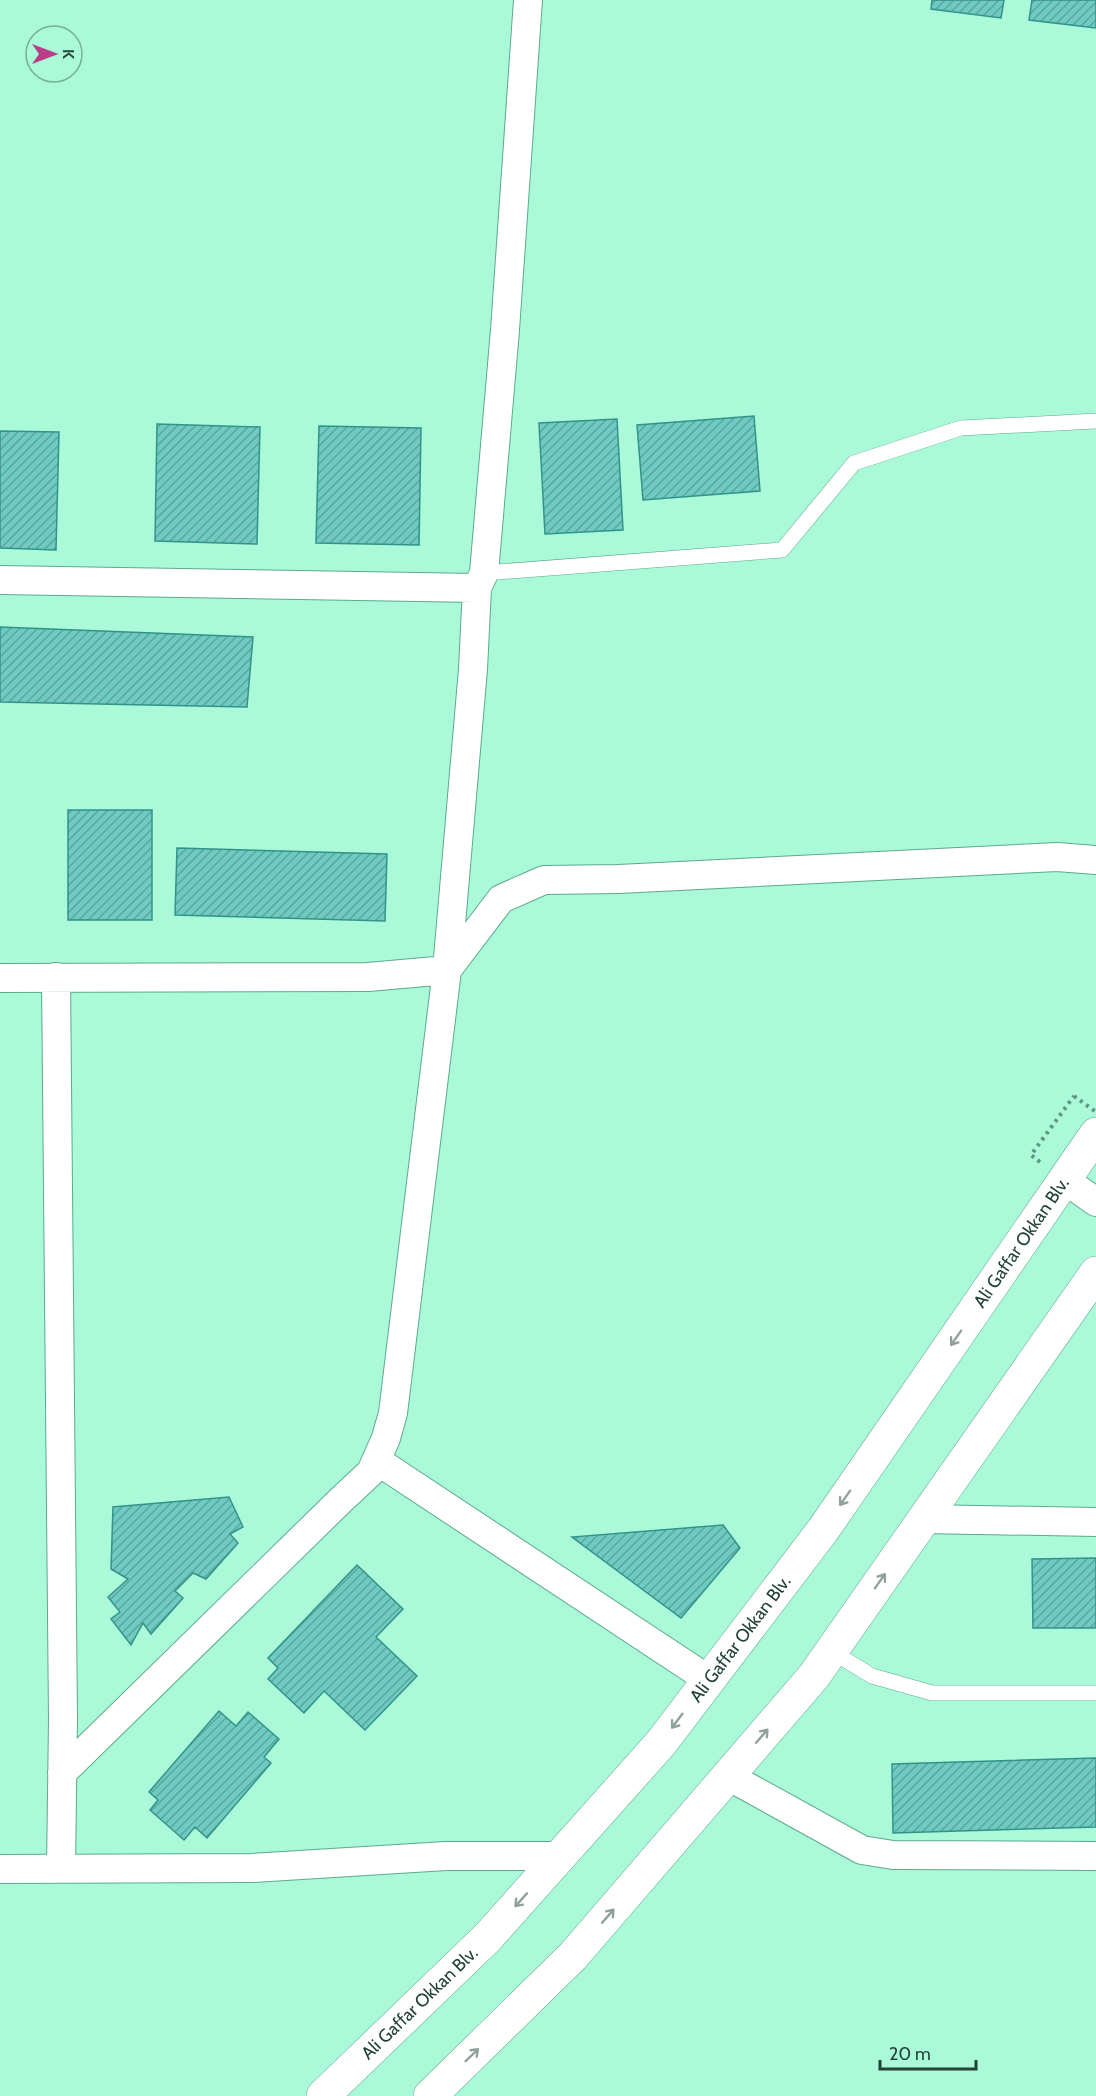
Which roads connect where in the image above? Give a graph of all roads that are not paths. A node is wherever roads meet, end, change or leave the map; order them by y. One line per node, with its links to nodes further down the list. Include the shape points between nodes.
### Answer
1 (528, 0): 4 (street, via 505,330)
2 (1096, 421): 4 (lane, via 961,428 854,463 782,550)
3 (0, 580): 4 (street)
4 (480, 581): 6 (street)
5 (1096, 860): 6 (street, via 1057,857 544,880 501,899)
6 (447, 970): 7 (street, via 368,977); 13 (street, via 393,1413)
7 (56, 977): 8 (street); 19 (street)
8 (0, 978)
9 (1096, 1134): 10 (main road, Ali Gaffar Okkan Blv.)
10 (1065, 1180): 11 (street); 17 (main road, Ali Gaffar Okkan Blv., one-way to 17, via 824,1530)
11 (1096, 1202)
12 (1096, 1273): 14 (main road)
13 (376, 1461): 17 (street); 19 (street, via 371,1472)
14 (923, 1519): 15 (street); 16 (main road, one-way to 14)
15 (1096, 1522)
16 (831, 1651): 18 (lane, via 872,1676 932,1693); 20 (main road, one-way to 16)
17 (709, 1680): 22 (main road, Ali Gaffar Okkan Blv., one-way to 22, via 660,1743)
18 (1096, 1693)
19 (62, 1773): 23 (street)
20 (728, 1776): 21 (street, via 861,1850 893,1855); 26 (main road, one-way to 20, via 573,1956)
21 (1096, 1856)
22 (560, 1857): 23 (street, via 446,1857 252,1868); 25 (main road, Ali Gaffar Okkan Blv., one-way to 25, via 488,1937)
23 (61, 1868): 24 (street)
24 (0, 1869)
25 (323, 2096)
26 (430, 2096)

